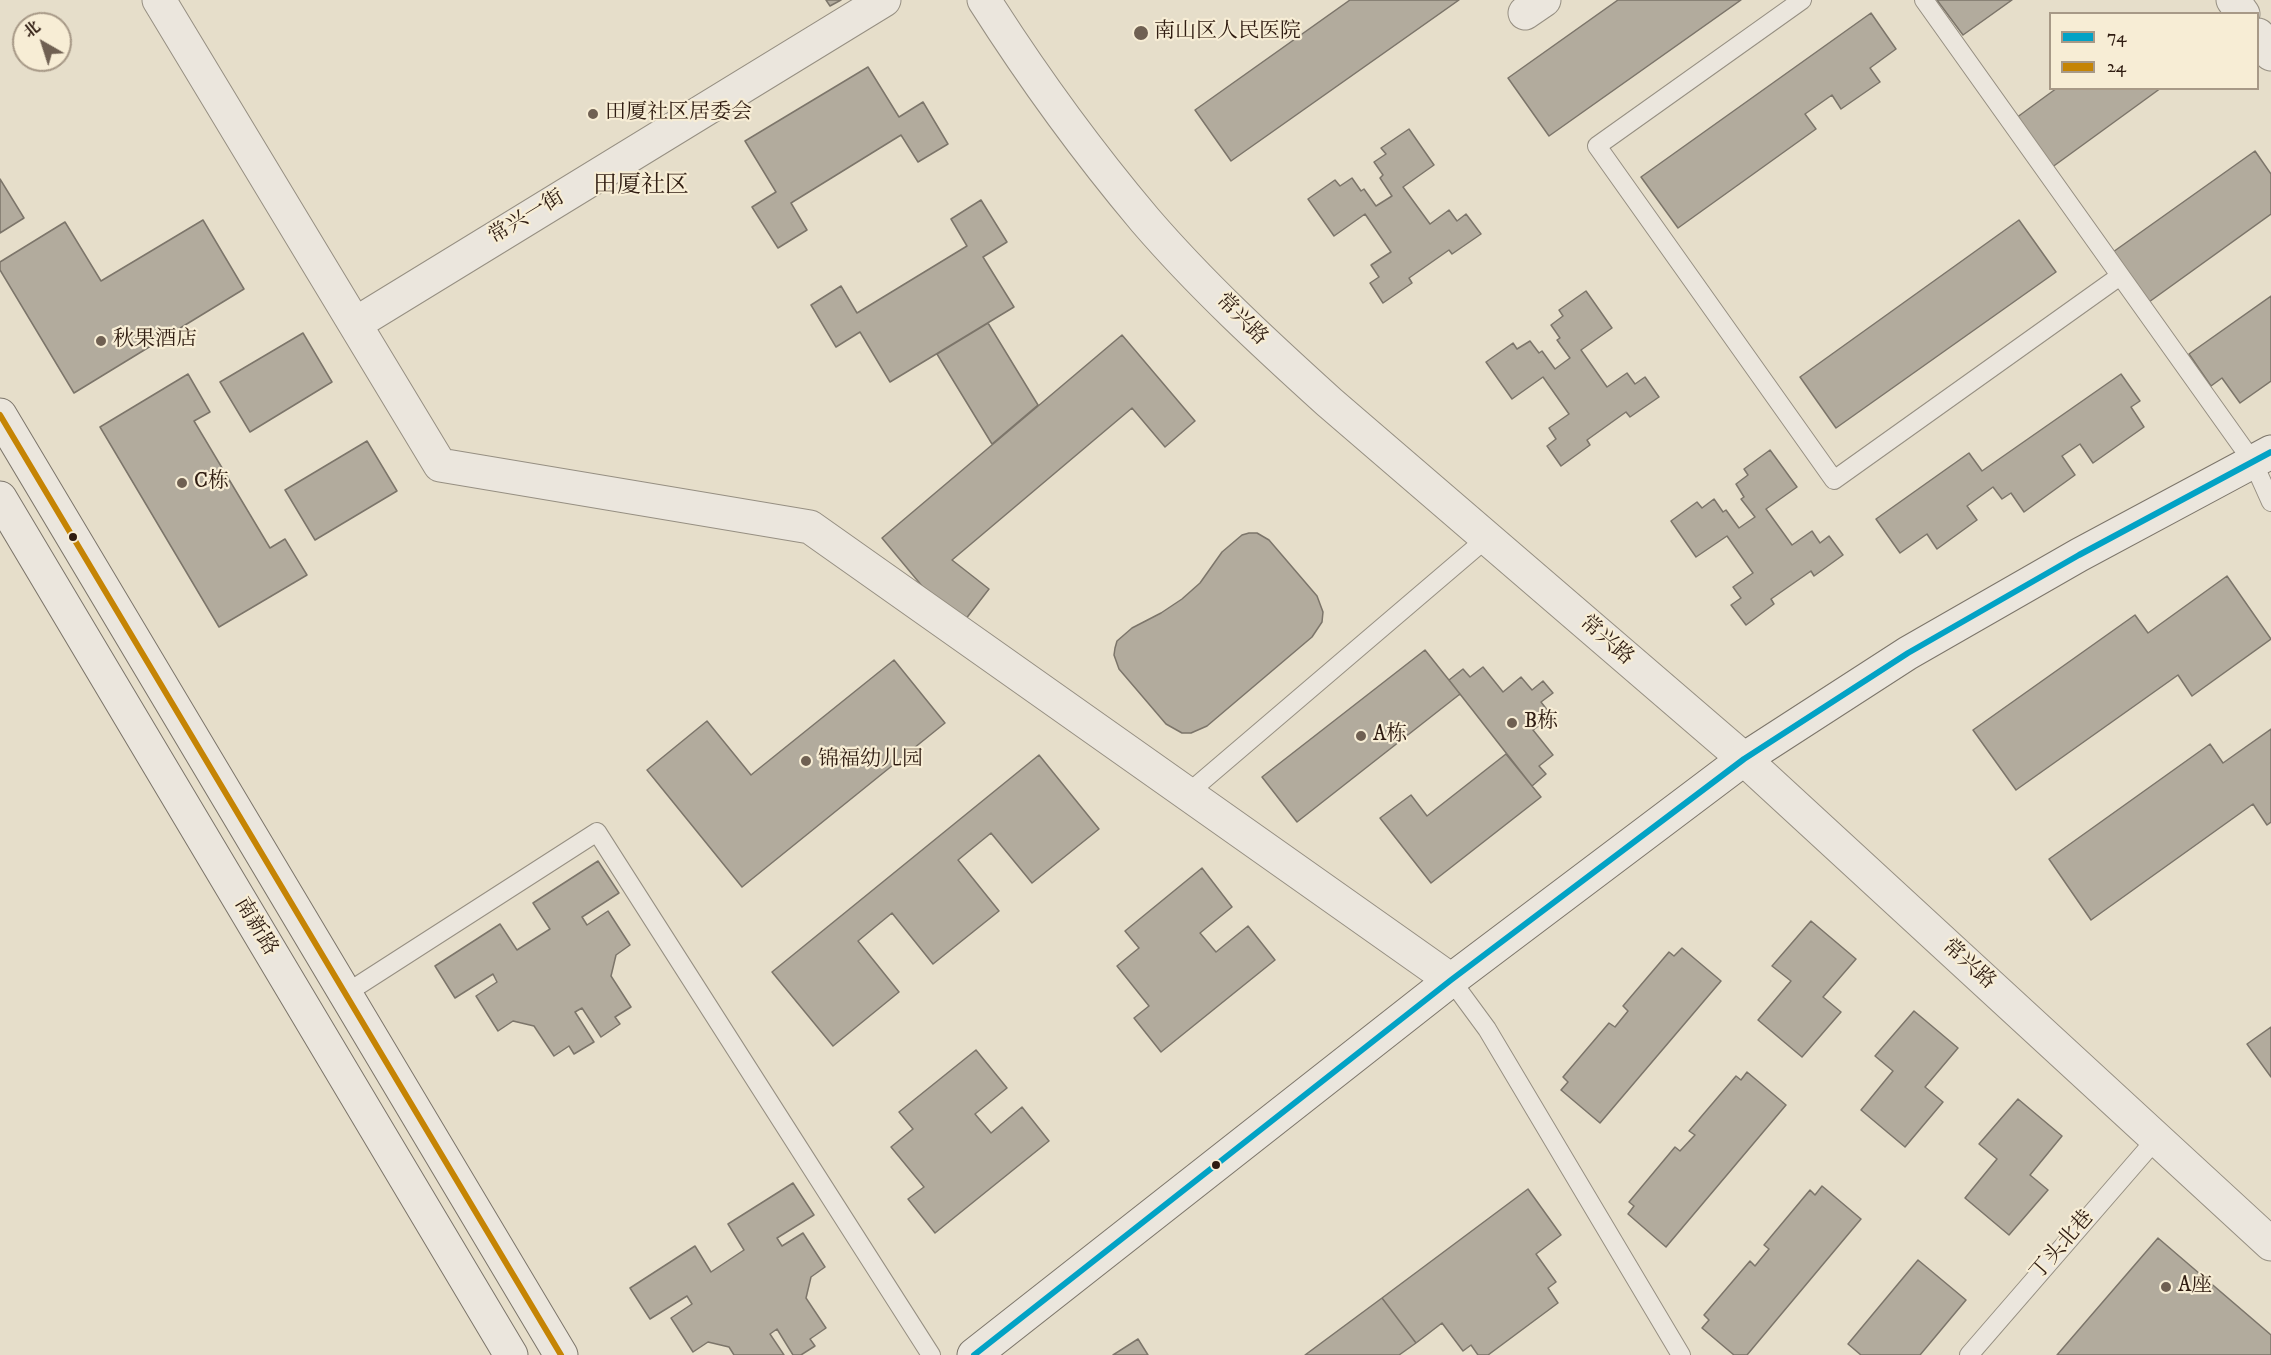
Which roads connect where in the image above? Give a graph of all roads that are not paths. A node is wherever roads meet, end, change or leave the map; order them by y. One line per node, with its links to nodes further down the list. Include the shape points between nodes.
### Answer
1 (159, 0): 9 (street)
2 (884, 0): 9 (street, 常兴一街)
3 (984, 0): 14 (street, 常兴路, via 1092,155 1197,276 1265,345)
4 (1802, 0): 8 (lane, via 1597,146 1834,480)
5 (1924, 0): 8 (lane)
6 (2259, 36): 7 (street)
7 (2271, 54)
8 (2120, 276): 11 (lane)
9 (354, 324): 16 (street, via 440,465 810,527)
10 (0, 415): 18 (street, 南新路)
11 (2262, 457): 13 (lane); 15 (street, via 1908,653)
12 (0, 498): 21 (street, 南新路)
13 (2271, 502)
14 (1487, 538): 15 (street, 常兴路); 16 (lane)
15 (1744, 759): 17 (street); 19 (street, 常兴路)
16 (1187, 794): 17 (street)
17 (1451, 980): 24 (street); 25 (lane, via 1487,1029)
18 (345, 994): 22 (street, 南新路); 23 (lane, via 597,832)
19 (2157, 1138): 20 (street, 常兴路); 26 (lane, 丁头北巷)
20 (2271, 1244)
21 (511, 1355)
22 (561, 1355)
23 (931, 1355)
24 (974, 1355)
25 (1680, 1355)
26 (1969, 1355)

